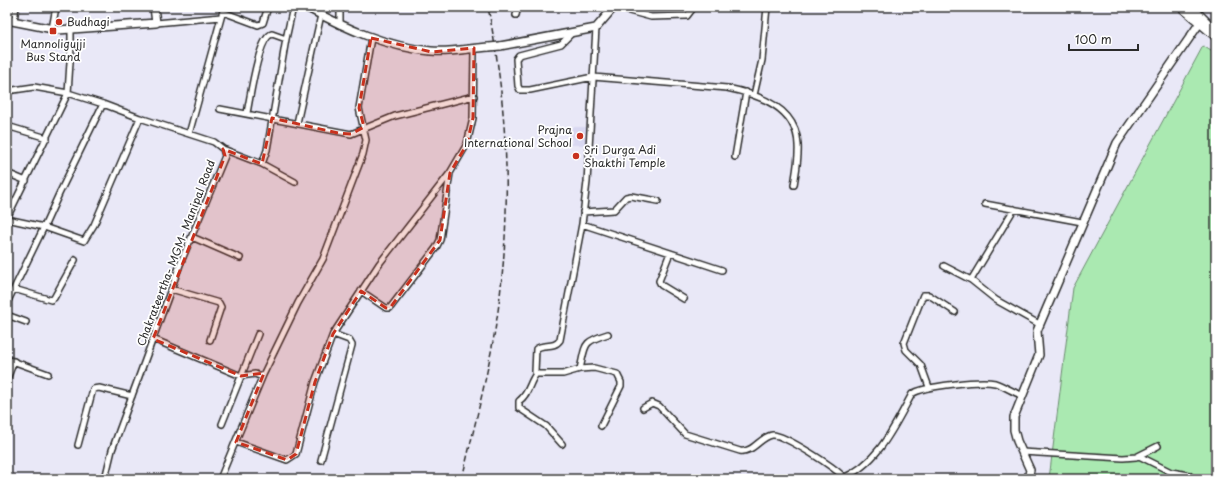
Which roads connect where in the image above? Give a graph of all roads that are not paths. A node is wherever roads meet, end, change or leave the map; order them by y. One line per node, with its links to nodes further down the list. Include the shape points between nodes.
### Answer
1 (16, 7): 18 (street)
2 (56, 7): 23 (street)
3 (154, 7): 19 (street)
4 (268, 7): 15 (street, via 263,23 258,25)
5 (293, 7): 29 (street)
6 (306, 7): 16 (street)
7 (340, 7): 21 (street)
8 (518, 7): 17 (street)
9 (604, 7): 14 (street)
10 (694, 7): 14 (street, via 688,16 651,17)
11 (766, 7): 35 (street, via 762,60)
12 (1181, 7): 20 (street)
13 (1192, 7): 25 (street)
14 (614, 8): 22 (street)
15 (223, 12): 19 (street); 45 (street)
16 (321, 15): 21 (street); 42 (street)
17 (516, 15)
18 (10, 20): 23 (street)
19 (156, 23): 24 (street)
20 (1199, 24): 27 (street); 60 (street, via 1117,143)
21 (340, 25): 28 (street)
22 (596, 28): 26 (street); 31 (street)
23 (52, 29): 24 (street)
24 (71, 29): 34 (street)
25 (1216, 30)
26 (573, 32): 30 (street, bridge, via 500,46); 31 (street, via 561,44 519,55 516,59 518,86 524,91)
27 (1216, 37)
28 (371, 38): 30 (street, via 432,52); 44 (street, via 359,108)
29 (286, 39): 39 (street, via 272,34 267,37 256,66); 41 (street)
30 (474, 48): 36 (street)
31 (593, 77): 33 (street, via 727,88); 58 (street)
32 (7, 91): 34 (street, via 34,87)
33 (746, 92): 35 (street); 48 (street)
34 (68, 93): 37 (street); 46 (street)
35 (754, 95): 54 (street, via 782,110 792,123 798,144)
36 (474, 96): 44 (street, via 395,116); 51 (street, via 473,118 467,144)
37 (104, 104): 40 (street, Chakrateertha- MGM- Manipal Road); 62 (street)
38 (220, 109): 39 (street)
39 (247, 113): 41 (street)
40 (140, 118): 45 (street, Chakrateertha- MGM- Manipal Road); 62 (street, via 94,225 84,241)
41 (272, 118): 42 (street); 49 (street)
42 (297, 123): 44 (street, via 351,134)
43 (7, 126): 46 (street)
44 (364, 127): 90 (street, via 365,148 323,258)
45 (189, 134): 47 (street, Chakrateertha- MGM- Manipal Road, via 214,142)
46 (47, 138): 52 (street)
47 (223, 149): 49 (street); 63 (street, Chakrateertha- MGM- Manipal Road, via 225,156)
48 (735, 157)
49 (262, 164): 53 (street)
50 (7, 173): 52 (street)
51 (450, 173): 72 (street); 72 (street, via 441,235 436,248 390,308 386,308)
52 (26, 181): 59 (street)
53 (295, 182)
54 (794, 185)
55 (658, 201): 58 (street, via 631,196 626,197 614,210)
56 (985, 204): 57 (street)
57 (1014, 209): 60 (street); 69 (street)
58 (583, 212): 61 (street)
59 (7, 218): 62 (street)
60 (1082, 222): 78 (street)
61 (582, 224): 64 (street); 88 (street, via 560,340 553,346 536,349)
62 (44, 227): 70 (street)
63 (192, 236): 65 (street); 71 (street, Chakrateertha- MGM- Manipal Road)
64 (670, 253): 68 (street); 73 (street, via 659,281 661,285)
65 (240, 258)
66 (75, 260): 70 (street, via 51,300)
67 (944, 266): 69 (street)
68 (722, 270)
69 (971, 280): 78 (street, via 992,298)
70 (14, 289): 74 (street)
71 (171, 290): 82 (street, Chakrateertha- MGM- Manipal Road); 83 (street, via 218,303 221,307)
72 (361, 290): 80 (street)
73 (684, 299)
74 (7, 304)
75 (955, 312): 92 (street, via 929,295 923,295 904,343 906,350 921,365)
76 (7, 315): 77 (street)
77 (26, 322)
78 (1039, 324): 93 (street, via 1039,355)
79 (258, 334): 89 (street)
80 (333, 334): 98 (street, via 315,382 296,454 287,460); 104 (street, via 349,340 352,344)
81 (608, 334): 86 (street, via 587,343)
82 (153, 339): 89 (street); 94 (street, Chakrateertha- MGM- Manipal Road)
83 (210, 340)
84 (7, 359): 85 (street)
85 (14, 361): 87 (street); 91 (street)
86 (580, 369): 88 (street, via 563,374); 97 (street, via 594,368 617,374 619,377 621,386)
87 (48, 374)
88 (536, 374): 99 (street, via 527,394 518,401 519,408 546,426)
89 (241, 376): 90 (street, via 255,374); 96 (street)
90 (262, 377): 98 (street)
91 (7, 379)
92 (929, 387): 93 (street, via 995,383); 105 (street, via 918,389 912,394 890,436 873,458)
93 (1021, 395): 102 (street, via 1014,418 1014,430)
94 (132, 396): 100 (street, via 99,388 93,389); 106 (street, Chakrateertha- MGM- Manipal Road, via 112,450)
95 (643, 408): 105 (street, via 652,403 659,406 685,434 740,451 748,451 769,435 779,435 827,463)
96 (222, 424)
97 (601, 426)
98 (236, 442): 107 (street)
99 (562, 444)
100 (78, 445)
101 (1158, 446): 103 (street)
102 (1022, 452): 103 (street, via 1123,458); 108 (street, via 1030,470)
103 (1139, 456): 109 (street, via 1171,472)
104 (321, 460)
105 (844, 478)
106 (105, 479)
107 (220, 479)
108 (1028, 479)
109 (1193, 479)

